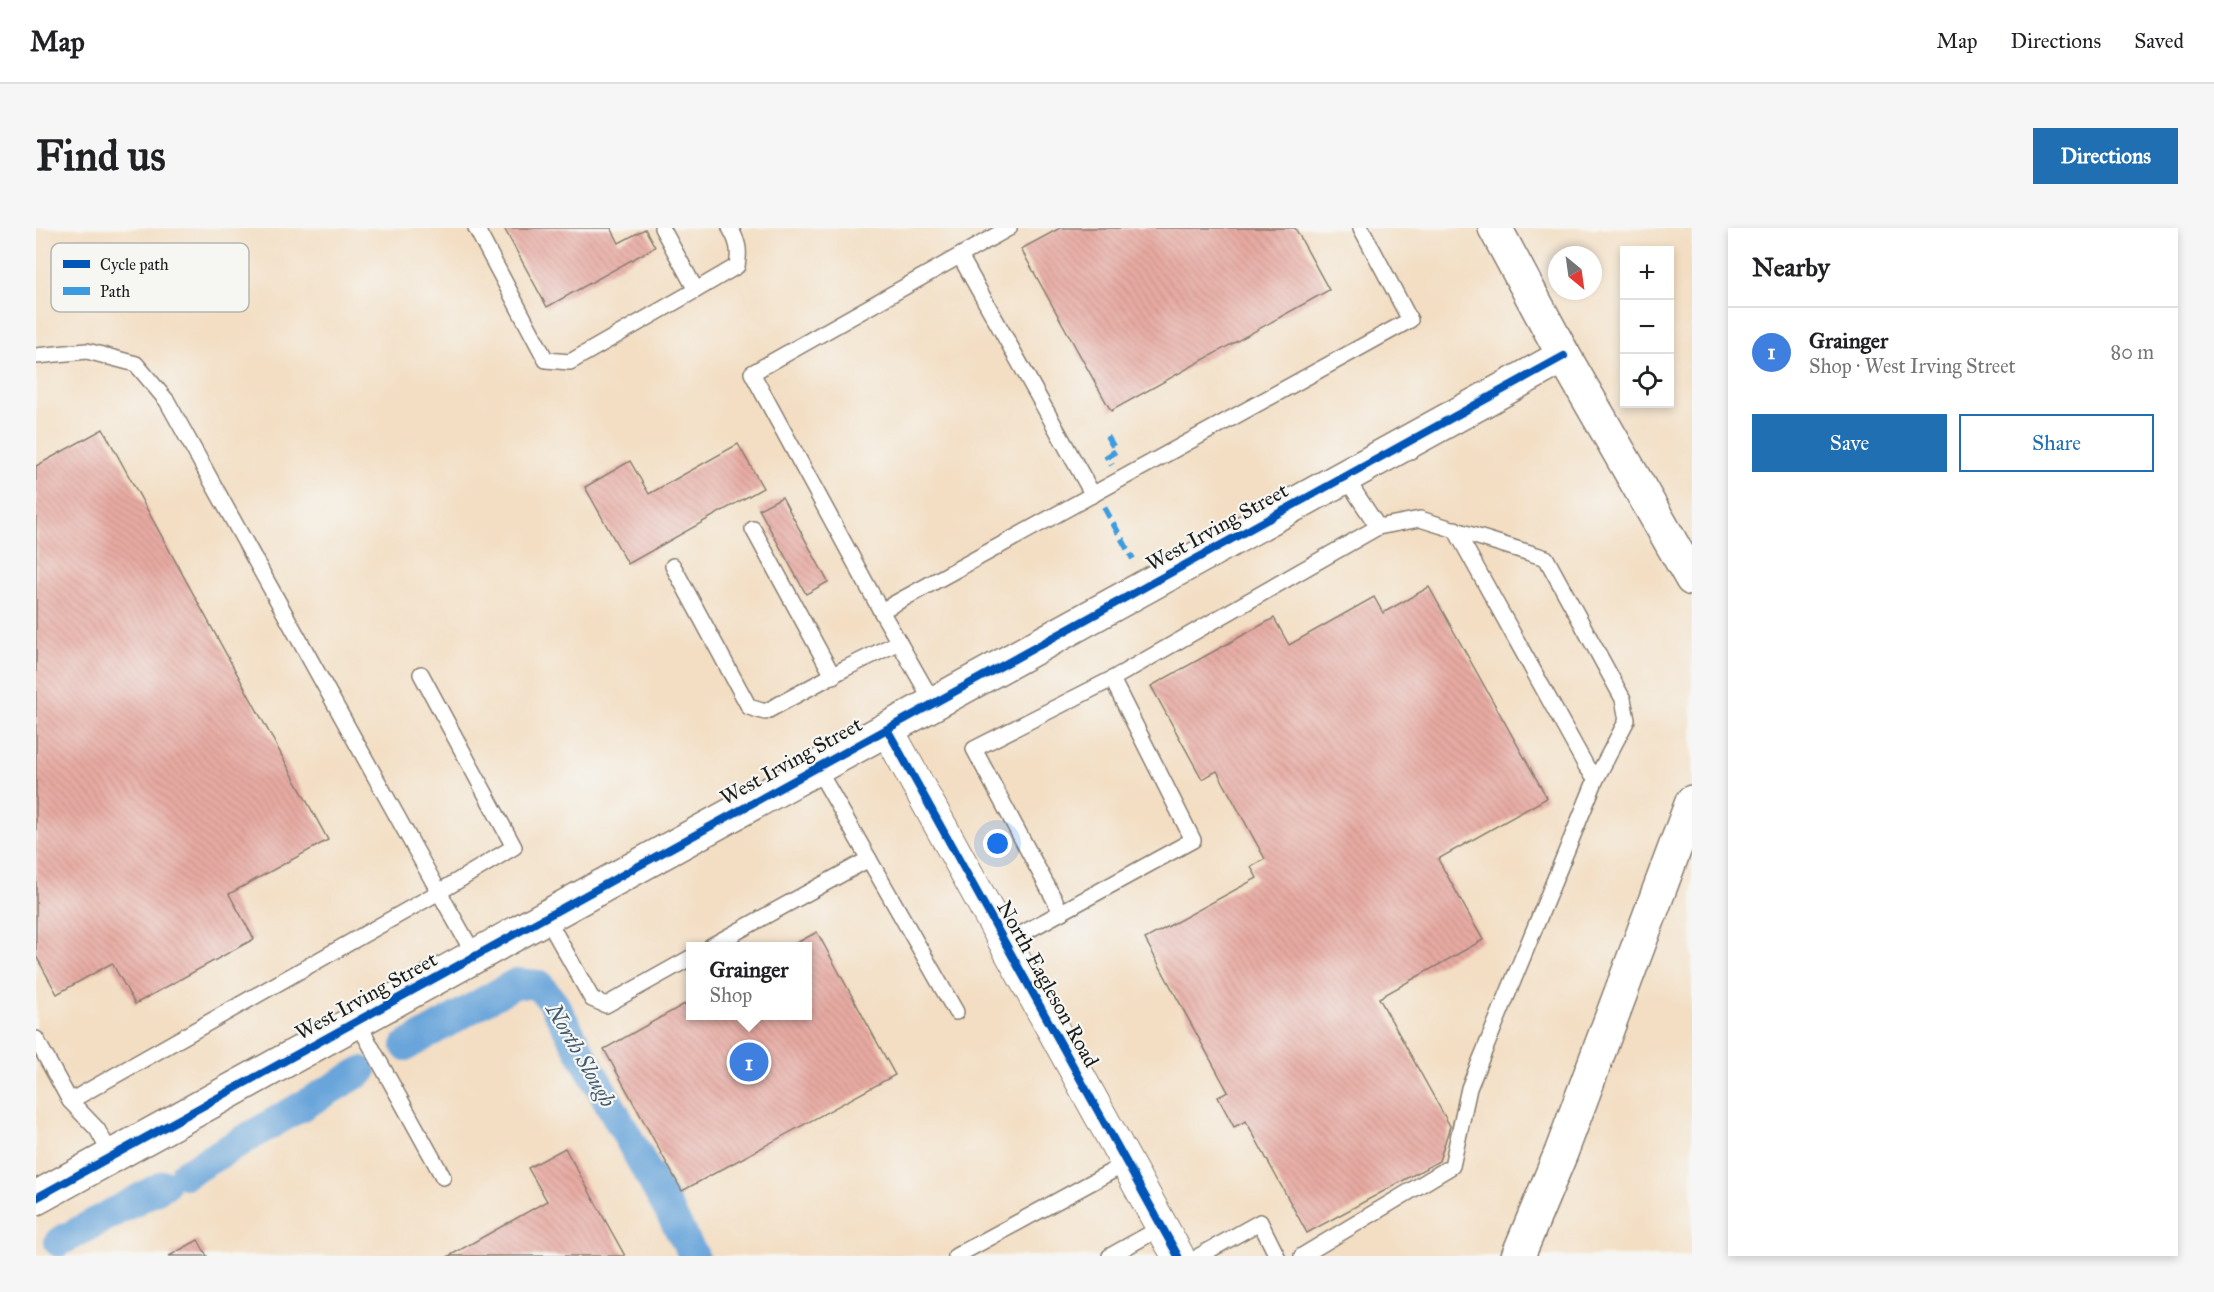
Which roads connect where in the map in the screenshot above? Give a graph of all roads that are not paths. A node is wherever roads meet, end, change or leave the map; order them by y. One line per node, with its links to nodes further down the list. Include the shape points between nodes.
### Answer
1 (476, 228): 8 (lane, via 546,360 570,362)
2 (662, 228): 8 (lane)
3 (730, 228): 8 (lane, via 739,243 737,266)
4 (1009, 228): 7 (lane)
5 (1361, 228): 12 (lane, via 1410,320)
6 (1503, 230): 10 (main road)
7 (960, 256): 12 (lane); 18 (lane, via 752,373)
8 (696, 290)
9 (36, 356): 29 (lane, via 87,351 136,364 167,401)
10 (1564, 356): 11 (main road, West Irving Street); 17 (main road)
11 (1345, 477): 13 (lane); 23 (main road, West Irving Street)
12 (1093, 495): 18 (lane)
13 (1378, 527): 15 (lane, via 1420,519); 22 (lane)
14 (753, 529): 21 (lane)
15 (1455, 529): 26 (lane); 26 (lane, via 1546,558 1623,699 1626,720)
16 (673, 566): 21 (lane, via 749,707 765,712)
17 (1692, 579)
18 (881, 611): 19 (lane)
19 (899, 642): 21 (lane); 23 (lane)
20 (421, 674): 29 (lane, via 514,847)
21 (832, 676)
22 (1112, 679): 30 (lane, via 1193,840); 30 (lane, via 974,750)
23 (934, 704): 24 (main road, West Irving Street)
24 (887, 729): 25 (main road, West Irving Street); 33 (street, North Eagleson Road)
25 (817, 768): 28 (lane); 31 (main road, West Irving Street)
26 (1596, 779): 50 (lane, via 1469,1088 1452,1166)
27 (1692, 802): 51 (main road, via 1562,1153)
28 (869, 859): 32 (lane); 36 (lane)
29 (439, 892): 34 (lane); 39 (lane)
30 (1061, 912): 33 (lane)
31 (546, 917): 34 (main road, West Irving Street); 35 (lane, via 592,999 606,1005)
32 (718, 942)
33 (1005, 943): 41 (street, North Eagleson Road)
34 (475, 956): 37 (main road, West Irving Street)
35 (686, 960)
36 (956, 1012)
37 (357, 1021): 40 (main road, West Irving Street); 42 (lane)
38 (36, 1039): 39 (lane)
39 (70, 1101): 40 (lane, via 97,1129)
40 (112, 1156): 43 (main road, West Irving Street)
41 (1127, 1163): 44 (street, North Eagleson Road); 45 (lane)
42 (443, 1177)
43 (36, 1198)
44 (1162, 1227): 46 (lane); 47 (street, North Eagleson Road)
45 (956, 1256)
46 (1110, 1256)
47 (1178, 1256)
48 (1199, 1256): 49 (lane, via 1260,1222)
49 (1277, 1256)
50 (1302, 1256)
51 (1518, 1256)

